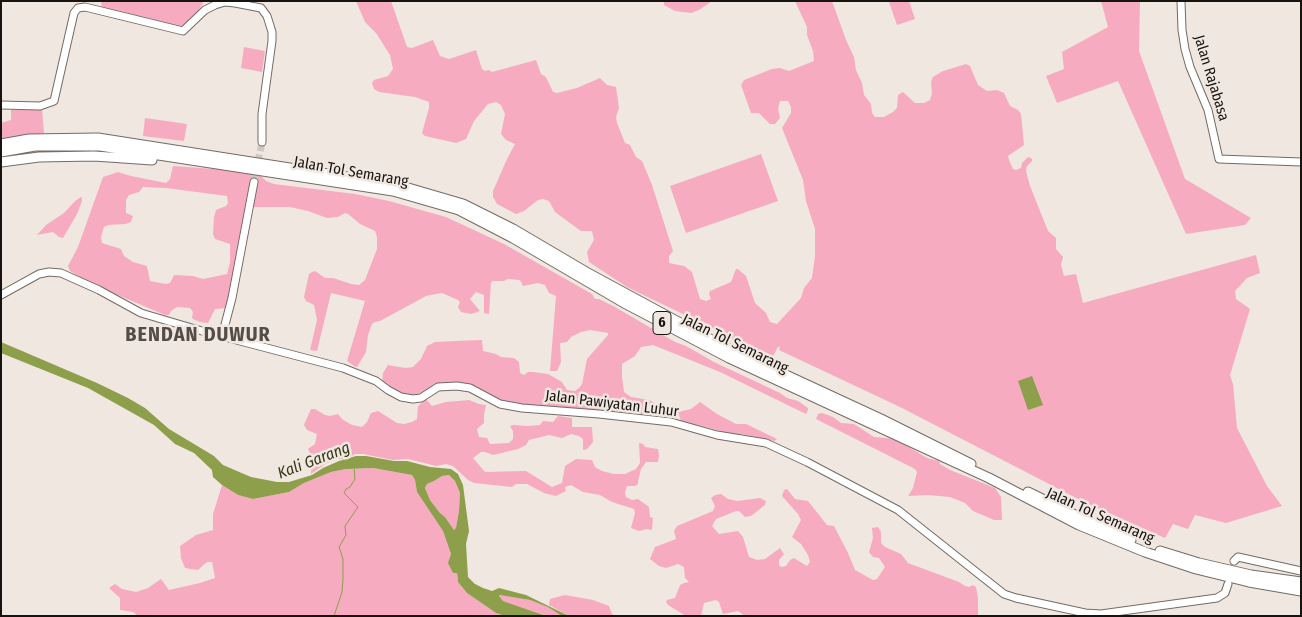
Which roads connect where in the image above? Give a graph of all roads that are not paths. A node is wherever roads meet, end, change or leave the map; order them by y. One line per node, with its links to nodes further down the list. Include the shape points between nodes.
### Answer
1 (1181, 1): 7 (main road, Jalan Rajabasa, via 1182,30 1190,67 1208,110 1218,156 1222,160)
2 (1, 105): 3 (main road, via 40,106 54,101 73,16 78,8 86,7 183,31 205,10 225,2 235,3 261,8 272,32 262,114)
3 (262, 142)
4 (1, 144): 14 (highway, Jalan Tol Semarang / 6, via 29,139 98,138 398,185 463,204 719,344 881,419 1079,517 1145,546 1199,563)
5 (1, 152): 8 (highway, Jalan Tol Semarang / 6, via 35,146 100,146)
6 (1, 162): 8 (highway, via 39,157 94,156)
7 (1301, 162)
8 (207, 163): 16 (highway, Jalan Tol Semarang / 6, via 393,191 459,210 729,358 989,478 1079,525 1196,569)
9 (254, 182): 11 (main road)
10 (1, 295): 11 (main road, Jalan Pawiyatan Luhur, via 39,274 61,273 149,316)
11 (222, 336): 15 (main road, Jalan Pawiyatan Luhur, via 365,375 401,397 421,398 438,387 457,386 470,388 500,404 671,422 717,435 766,443 898,510 1004,594 1016,598 1102,614 1217,598 1225,593)
12 (1235, 560): 13 (main road, via 1238,557)
13 (1301, 571)
14 (1301, 582)
15 (1228, 584)
16 (1301, 591)

